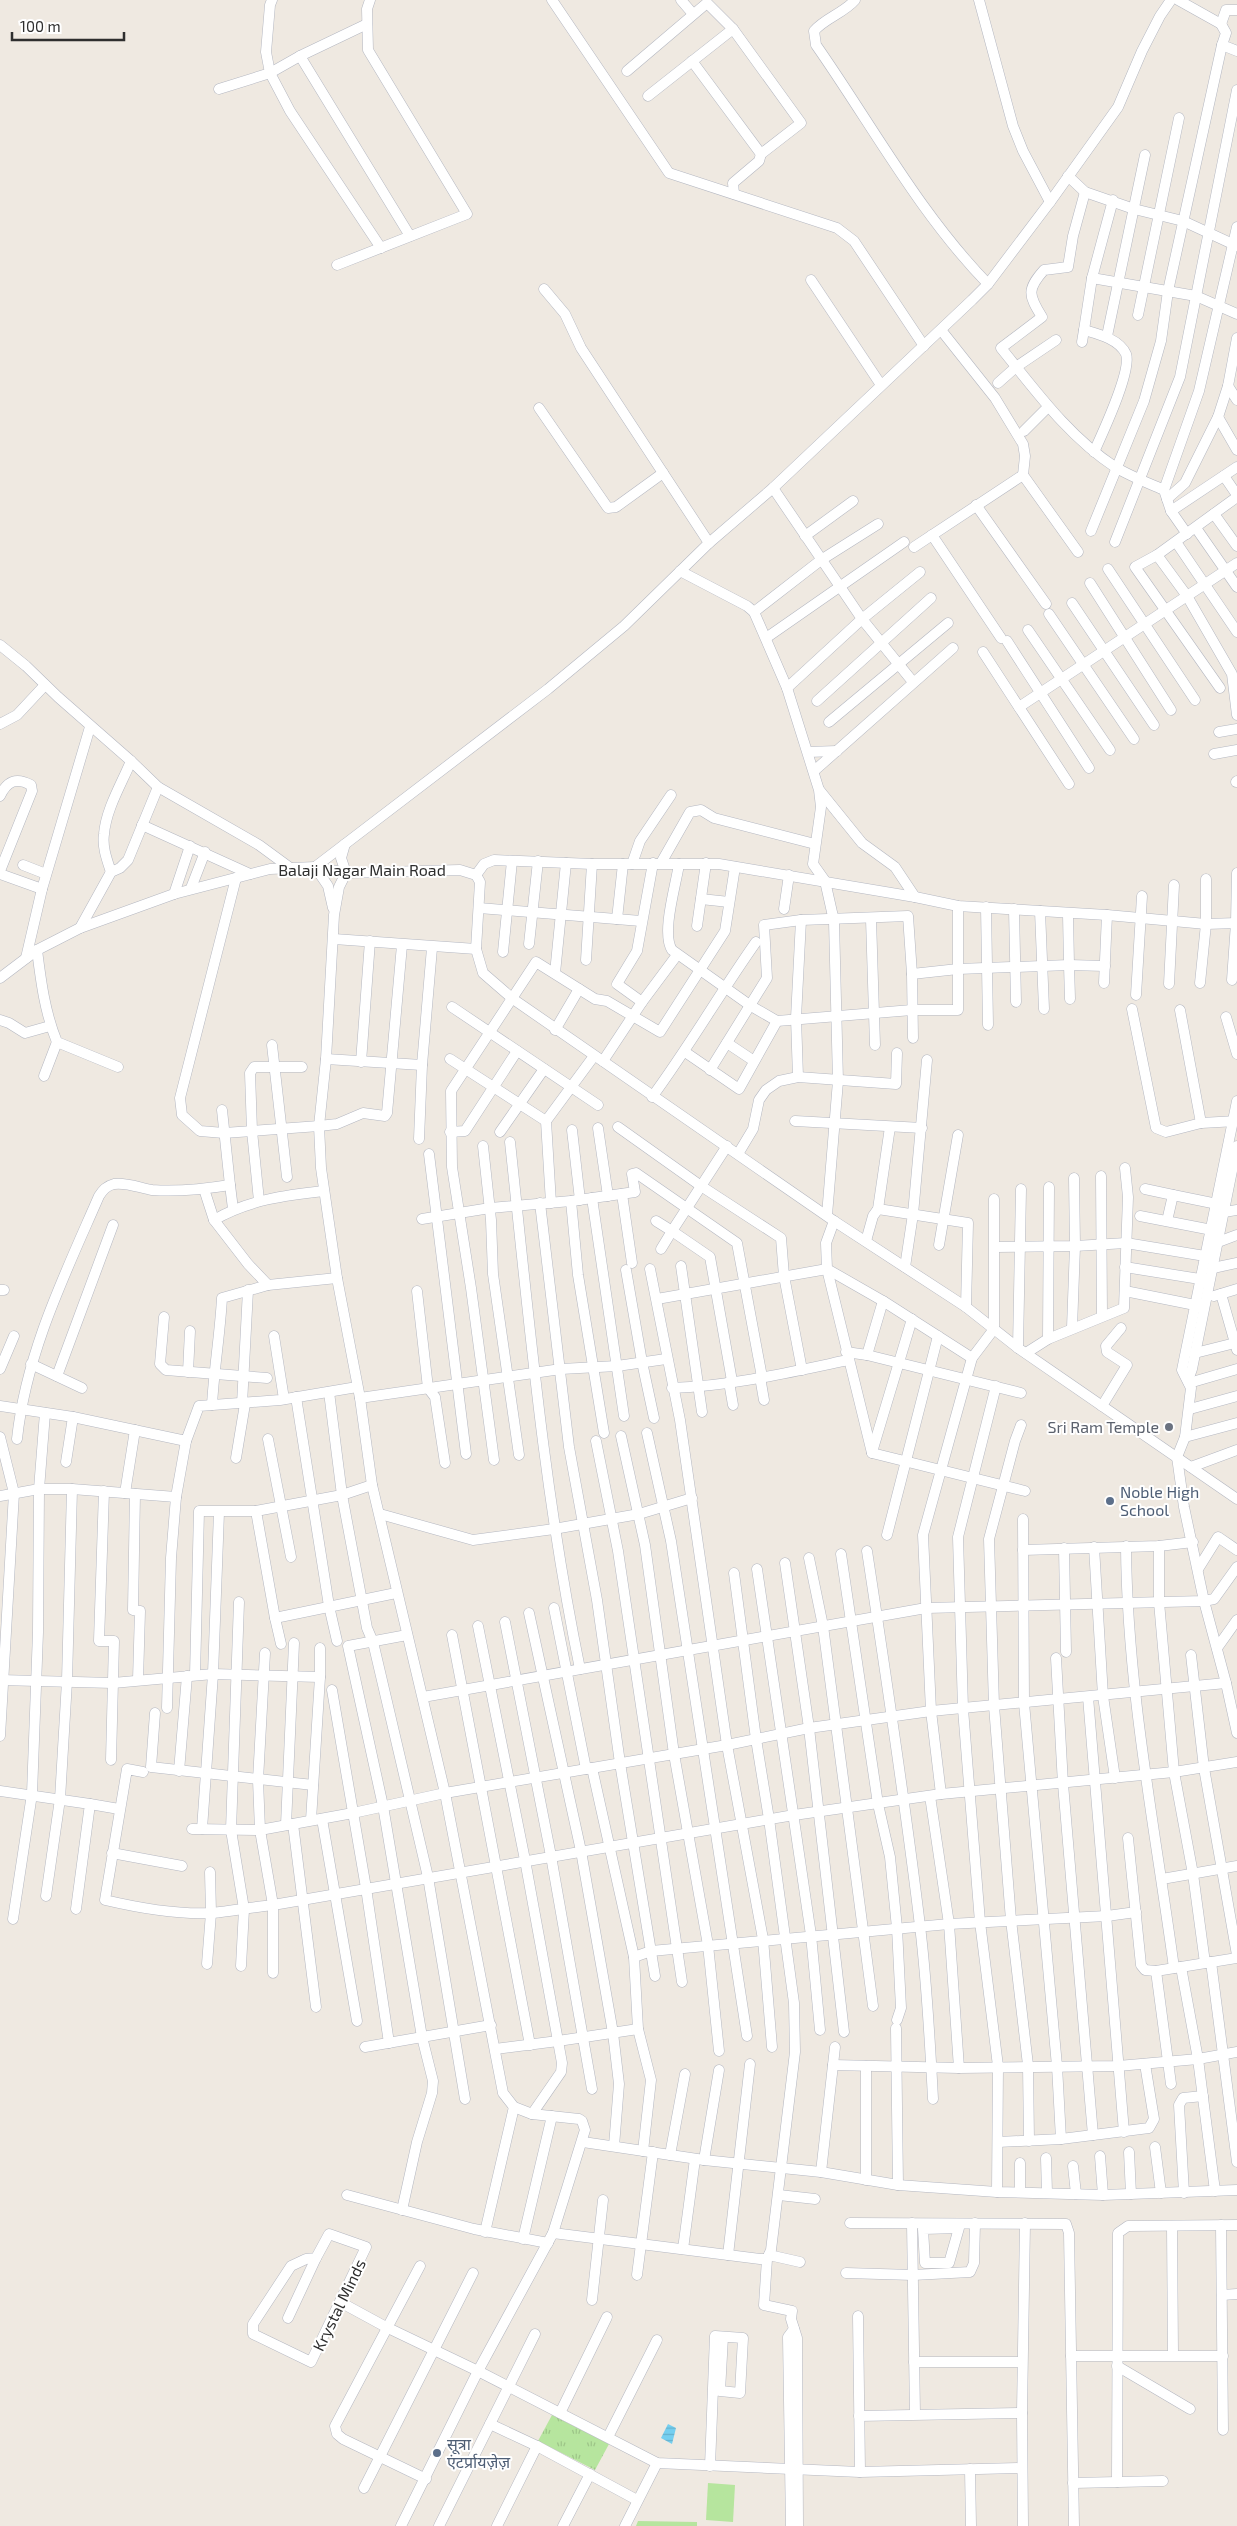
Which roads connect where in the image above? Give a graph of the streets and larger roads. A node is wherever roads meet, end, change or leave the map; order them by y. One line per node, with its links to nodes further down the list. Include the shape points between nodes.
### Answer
1 (272, 0): 19 (street, via 266,52)
2 (370, 0): 11 (street, via 366,9)
3 (552, 0): 28 (street, via 669,174)
4 (680, 0): 10 (street)
5 (855, 0): 43 (street, via 849,8 818,26 814,31 816,45 920,202 960,255)
6 (979, 0): 30 (street, via 1016,134)
7 (1171, 0): 26 (street, via 1142,51 1118,107)
8 (1178, 0): 12 (street)
9 (1237, 10): 12 (street, via 1226,10)
10 (693, 14): 13 (street, via 707,3); 18 (street)
11 (367, 24): 16 (street); 36 (street, via 368,50 467,214)
12 (1221, 24): 14 (street, via 1226,33)
13 (733, 29): 17 (street); 24 (street, via 801,123)
14 (1222, 45): 15 (street); 33 (street)
15 (1237, 51)
16 (300, 56): 19 (street); 36 (street)
17 (692, 60): 22 (street); 24 (street)
18 (627, 71)
19 (270, 74): 20 (street); 38 (street, via 290,111)
20 (219, 89)
21 (1237, 90): 35 (street)
22 (648, 96)
23 (1179, 118): 32 (street)
24 (761, 154): 28 (street, via 759,161 733,183)
25 (1145, 155): 31 (street)
26 (1068, 176): 27 (street); 30 (street)
27 (1085, 192): 29 (street); 58 (street, via 1068,267 1044,270 1030,291 1032,302 1042,317 1000,348)
28 (734, 194): 57 (street, via 837,228 854,241)
29 (1113, 200): 31 (street); 40 (street)
30 (1050, 202): 43 (street)
31 (1134, 209): 32 (street); 42 (street)
32 (1158, 215): 33 (street); 44 (street)
33 (1183, 221): 35 (street); 46 (street)
34 (1237, 227): 37 (street)
35 (1210, 234): 37 (street); 47 (street)
36 (410, 236): 38 (street)
37 (1235, 245): 48 (street)
38 (380, 248): 39 (street)
39 (337, 265)
40 (1092, 278): 42 (street); 52 (street)
41 (811, 280): 60 (street)
42 (1117, 283): 44 (street); 53 (street)
43 (988, 284): 51 (street)
44 (1143, 287): 46 (street); 50 (street)
45 (544, 290): 71 (street, via 565,314 581,348)
46 (1168, 291): 47 (street); 70 (street, via 1161,341 1144,401)
47 (1196, 296): 48 (street); 74 (street, via 1180,376)
48 (1219, 305): 49 (street); 76 (street, via 1199,391)
49 (1237, 314)
50 (1138, 315)
51 (941, 330): 57 (street); 72 (street, via 995,398 1023,444)
52 (1084, 330): 53 (street); 56 (street)
53 (1107, 336): 68 (street, via 1126,354 1126,368)
54 (1237, 338): 61 (street)
55 (1056, 340): 58 (street)
56 (1082, 342)
57 (924, 346): 60 (street)
58 (1016, 367): 59 (street); 63 (street)
59 (998, 383)
60 (881, 385): 75 (street)
61 (1228, 386): 62 (street); 65 (street)
62 (1237, 400)
63 (1048, 407): 66 (street); 68 (street)
64 (539, 408): 71 (street, via 608,508 616,507)
65 (1218, 417): 67 (street); 76 (street, via 1185,483)
66 (1024, 430)
67 (1237, 450)
68 (1094, 452): 70 (street)
69 (1237, 467): 73 (street)
70 (1117, 468): 74 (street); 84 (street)
71 (663, 473): 91 (street)
72 (1023, 475): 79 (street); 94 (street)
73 (1224, 476): 77 (street); 80 (street)
74 (1139, 478): 76 (street); 89 (street)
75 (773, 488): 87 (street); 91 (street)
76 (1166, 494): 80 (street)
77 (1237, 496): 81 (street)
78 (853, 500): 87 (street)
79 (976, 505): 86 (street); 124 (street)
80 (1170, 511): 85 (street)
81 (1214, 514): 83 (street); 92 (street)
82 (878, 524): 96 (street)
83 (1196, 528): 85 (street); 100 (street)
84 (1090, 531)
85 (1187, 534): 90 (street)
86 (932, 535): 93 (street); 130 (street)
87 (805, 536): 96 (street)
88 (904, 542): 104 (street)
89 (1115, 542)
90 (1176, 542): 95 (street); 103 (street)
91 (709, 543): 99 (street)
92 (1237, 546)
93 (914, 547)
94 (1078, 552)
95 (1157, 554): 106 (street); 109 (street, via 1135,567)
96 (821, 560): 104 (street); 110 (street)
97 (1237, 563): 100 (street)
98 (1108, 569): 113 (street)
99 (680, 571): 110 (street); 157 (street, via 624,626 548,689)
100 (1225, 571): 103 (street); 105 (street)
101 (920, 572): 111 (street)
102 (1090, 583): 117 (street)
103 (1206, 584): 106 (street); 115 (street)
104 (838, 586): 111 (street); 116 (street)
105 (1237, 587)
106 (1187, 596): 109 (street); 135 (street, via 1232,674)
107 (931, 598): 118 (street)
108 (1072, 603): 121 (street)
109 (1167, 611): 113 (street); 129 (street)
110 (754, 612): 116 (street)
111 (862, 619): 118 (street); 128 (street)
112 (948, 622): 123 (street)
113 (1144, 623): 117 (street); 131 (street)
114 (1028, 630): 125 (street)
115 (1237, 632)
116 (766, 638): 128 (street)
117 (1125, 638): 121 (street); 134 (street)
118 (880, 643): 123 (street); 132 (street)
119 (0, 645): 127 (street)
120 (953, 648): 126 (street)
121 (1104, 651): 124 (street); 138 (street)
122 (983, 652): 133 (street)
123 (898, 663): 126 (street); 136 (street)
124 (1083, 665): 125 (street); 142 (street)
125 (1061, 679): 130 (street); 143 (street)
126 (913, 682): 145 (street)
127 (45, 685): 137 (street, via 17,715); 139 (street)
128 (787, 688): 146 (street)
129 (1220, 688)
130 (1040, 693): 133 (street); 149 (street)
131 (1195, 700)
132 (817, 702)
133 (1019, 707): 151 (street)
134 (1171, 710)
135 (1237, 715)
136 (829, 722)
137 (0, 724)
138 (1154, 725)
139 (90, 727): 148 (street); 177 (street)
140 (1237, 730): 141 (street)
141 (1219, 732)
142 (1134, 740)
143 (1110, 750)
144 (1237, 750): 147 (street)
145 (837, 751): 146 (street); 150 (street)
146 (808, 752): 150 (street)
147 (1214, 754)
148 (132, 761): 152 (street); 174 (street, via 110,811 104,834 104,851)
149 (1089, 768)
150 (814, 771): 153 (street)
151 (1069, 784)
152 (158, 787): 156 (street); 170 (street, via 259,845)
153 (819, 790): 158 (street, via 821,807); 189 (street, via 862,843 895,867)
154 (671, 795): 166 (street)
155 (0, 796): 173 (street, via 5,785 11,782 17,780 31,785 32,791)
156 (142, 825): 159 (street); 174 (street, via 125,864)
157 (345, 844): 171 (street); 176 (street, via 341,858)
158 (815, 844): 164 (street, via 714,818 701,810 690,812); 183 (street, via 813,864)
159 (190, 846): 160 (street); 187 (street)
160 (205, 852): 178 (street); 185 (street)
161 (512, 861): 162 (street); 179 (street, via 489,861); 197 (street)
162 (538, 861): 163 (street); 199 (street)
163 (566, 863): 165 (street); 202 (street)
164 (657, 863): 166 (street); 167 (street); 209 (street)
165 (592, 864): 166 (street); 204 (street)
166 (628, 864): 205 (street)
167 (679, 864): 168 (street); 225 (street, via 668,943)
168 (706, 864): 172 (street); 190 (street)
169 (23, 865): 177 (street)
170 (289, 867): 171 (street, Balaji Nagar Main Road); 178 (street, Balaji Nagar Main Road)
171 (315, 867): 176 (street, Balaji Nagar Main Road); 201 (street, via 328,886)
172 (735, 867): 180 (street); 191 (street)
173 (0, 872): 186 (street)
174 (111, 872): 215 (street)
175 (1237, 872): 212 (street)
176 (346, 873): 179 (street, Balaji Nagar Main Road, via 460,870); 201 (street, via 339,887)
177 (46, 874): 186 (street)
178 (250, 874): 181 (street, Balaji Nagar Main Road)
179 (476, 875): 194 (street, via 480,882)
180 (789, 875): 183 (street); 196 (street)
181 (236, 878): 185 (street, Balaji Nagar Main Road); 312 (street, via 180,1098 182,1115 200,1131)
182 (1206, 879): 213 (street)
183 (825, 881): 189 (street); 210 (street)
184 (1174, 885): 211 (street)
185 (191, 888): 187 (street, Balaji Nagar Main Road)
186 (42, 889): 226 (street)
187 (174, 894): 215 (street, Balaji Nagar Main Road)
188 (1142, 896): 207 (street)
189 (915, 897): 192 (street)
190 (701, 899): 191 (street); 214 (street)
191 (729, 902): 234 (street, via 725,931)
192 (958, 906): 193 (street); 233 (street)
193 (986, 906): 195 (street); 232 (street)
194 (479, 908): 197 (street); 222 (street)
195 (1014, 908): 198 (street); 231 (street)
196 (784, 909)
197 (507, 910): 199 (street); 224 (street)
198 (1040, 911): 200 (street); 229 (street)
199 (533, 912): 202 (street); 219 (street)
200 (1068, 914): 203 (street); 228 (street)
201 (334, 915): 216 (street)
202 (563, 915): 204 (street); 235 (street)
203 (1107, 915): 207 (street); 230 (street)
204 (590, 917): 205 (street); 227 (street)
205 (617, 919): 209 (street)
206 (871, 919): 210 (street); 236 (street, via 908,916); 255 (street)
207 (1140, 919): 211 (street); 244 (street)
208 (801, 920): 210 (street); 249 (street, via 764,925 767,978); 259 (street)
209 (641, 921): 247 (street, via 637,951 617,984)
210 (834, 921): 257 (street)
211 (1173, 922): 213 (street); 241 (street)
212 (1237, 923): 213 (street); 238 (street)
213 (1206, 924): 240 (street)
214 (697, 926)
215 (80, 928): 223 (street, Balaji Nagar Main Road)
216 (334, 939): 217 (street); 275 (street)
217 (370, 941): 220 (street); 280 (street)
218 (756, 942): 242 (street)
219 (529, 944)
220 (402, 945): 221 (street); 281 (street)
221 (432, 948): 222 (street); 282 (street)
222 (476, 949): 245 (street, via 483,973)
223 (37, 950): 226 (street, Balaji Nagar Main Road); 263 (street)
224 (504, 952)
225 (677, 955): 234 (street); 247 (street)
226 (26, 958): 237 (street, Balaji Nagar Main Road)
227 (586, 960)
228 (1069, 965): 229 (street); 230 (street); 246 (street)
229 (1043, 966): 231 (street); 252 (street)
230 (1105, 966): 239 (street)
231 (1015, 967): 232 (street); 248 (street)
232 (988, 968): 233 (street); 262 (street)
233 (958, 969): 236 (street); 253 (street, via 958,1010)
234 (700, 970): 242 (street); 256 (street, via 660,1032)
235 (555, 973): 243 (street); 245 (street, via 536,962)
236 (912, 974): 253 (street)
237 (0, 978)
238 (1232, 980)
239 (1104, 983)
240 (1200, 983)
241 (1169, 984)
242 (725, 987): 249 (street); 272 (street)
243 (579, 989): 256 (street, via 598,1001 607,1001); 264 (street)
244 (1136, 995)
245 (513, 999): 264 (street); 265 (street)
246 (1070, 999)
247 (642, 1002): 256 (street)
248 (1016, 1002)
249 (751, 1006): 261 (street); 268 (street)
250 (452, 1007): 265 (street)
251 (1132, 1008): 302 (street, via 1156,1128 1166,1132)
252 (1044, 1009)
253 (912, 1010): 255 (street); 266 (street)
254 (1180, 1010): 302 (street)
255 (875, 1012): 257 (street); 270 (street)
256 (633, 1015): 277 (street)
257 (838, 1016): 259 (street); 291 (street)
258 (1226, 1017): 274 (street)
259 (796, 1018): 261 (street); 290 (street)
260 (0, 1020): 263 (street, via 24,1033)
261 (777, 1021): 279 (street)
262 (988, 1025)
263 (50, 1026): 267 (street)
264 (555, 1030): 277 (street)
265 (490, 1033): 271 (street); 286 (street)
266 (913, 1038)
267 (57, 1042): 283 (street); 289 (street)
268 (728, 1043): 279 (street); 288 (street)
269 (272, 1045): 284 (street)
270 (875, 1046)
271 (517, 1051): 287 (street); 293 (street)
272 (685, 1052): 288 (street); 294 (street)
273 (898, 1053): 291 (street, via 896,1084)
274 (1237, 1054)
275 (326, 1059): 280 (street); 304 (street)
276 (450, 1059): 286 (street)
277 (599, 1059): 292 (street); 294 (street)
278 (927, 1060): 309 (street)
279 (754, 1061): 288 (street, via 739,1088)
280 (361, 1062): 281 (street)
281 (391, 1065): 282 (street); 304 (street, via 388,1113 385,1116 364,1113 337,1124)
282 (422, 1065): 316 (street)
283 (118, 1067)
284 (275, 1067): 285 (street); 307 (street); 311 (street, via 254,1067 250,1073)
285 (302, 1067)
286 (465, 1069): 293 (street); 313 (street, via 451,1091)
287 (544, 1069): 292 (street); 296 (street)
288 (710, 1070)
289 (44, 1076)
290 (798, 1077): 291 (street); 322 (street, via 779,1081 766,1090 756,1107 753,1129)
291 (838, 1081): 303 (street)
292 (572, 1086): 297 (street); 299 (street)
293 (494, 1087): 296 (street); 313 (street, via 465,1131)
294 (652, 1097): 319 (street)
295 (1237, 1101): 301 (street)
296 (520, 1104): 299 (street); 314 (street)
297 (598, 1105)
298 (222, 1110): 312 (street)
299 (546, 1121): 341 (street)
300 (795, 1121): 303 (street)
301 (1235, 1121): 302 (street); 344 (street)
302 (1201, 1123)
303 (834, 1124): 306 (street); 354 (street)
304 (319, 1126): 307 (street); 333 (street)
305 (618, 1127): 328 (street)
306 (890, 1127): 309 (street); 348 (street)
307 (281, 1128): 311 (street); 325 (street)
308 (598, 1128): 336 (street)
309 (922, 1128): 351 (street)
310 (572, 1130): 339 (street)
311 (252, 1131): 312 (street); 340 (street)
312 (224, 1132): 327 (street)
313 (450, 1132): 350 (street)
314 (500, 1132)
315 (958, 1135): 358 (street)
316 (420, 1139)
317 (510, 1142): 343 (street)
318 (483, 1146): 345 (street)
319 (727, 1146): 322 (street); 328 (street)
320 (1237, 1146): 344 (street)
321 (429, 1154): 353 (street)
322 (738, 1154): 354 (street)
323 (1125, 1168): 365 (street, via 1128,1197)
324 (1100, 1176): 367 (street)
325 (287, 1177)
326 (1074, 1178): 370 (street)
327 (230, 1185): 330 (street); 346 (street)
328 (701, 1186): 347 (street); 381 (street, via 781,1238)
329 (1049, 1187): 369 (street)
330 (204, 1189): 356 (street); 417 (street, via 154,1190 123,1184 104,1188 61,1284)
331 (1021, 1189): 368 (street)
332 (1145, 1189): 335 (street)
333 (324, 1191): 340 (street); 382 (street)
334 (622, 1194): 336 (street); 347 (street, via 635,1192 632,1174 636,1173); 415 (street)
335 (1173, 1195): 344 (street); 359 (street)
336 (608, 1196): 337 (street)
337 (592, 1198): 339 (street); 418 (street)
338 (994, 1199): 371 (street)
339 (576, 1200): 341 (street); 419 (street, via 578,1275)
340 (259, 1201): 346 (street)
341 (552, 1203): 342 (street)
342 (540, 1204): 343 (street); 421 (street)
343 (517, 1205): 345 (street); 426 (street)
344 (1222, 1207): 349 (street); 362 (street)
345 (490, 1208): 350 (street); 430 (street, via 493,1274)
346 (233, 1209): 356 (street)
347 (686, 1209): 361 (street); 384 (street, via 737,1243)
348 (878, 1209): 351 (street); 364 (street)
349 (1237, 1210)
350 (460, 1213): 353 (street); 434 (street)
351 (913, 1214): 358 (street); 376 (street)
352 (1140, 1216): 359 (street)
353 (437, 1217): 355 (street); 437 (street)
354 (830, 1218): 364 (street); 380 (street, via 826,1243)
355 (422, 1219)
356 (214, 1220): 385 (street)
357 (656, 1221): 361 (street)
358 (941, 1221): 366 (street); 396 (street, via 968,1223)
359 (1167, 1221): 362 (street)
360 (113, 1225): 428 (street)
361 (672, 1231): 372 (street); 386 (street, via 710,1256)
362 (1216, 1234): 363 (street); 373 (street)
363 (1237, 1236)
364 (866, 1241): 376 (street)
365 (1126, 1243): 367 (street); 373 (street); 377 (street)
366 (939, 1245)
367 (1100, 1245): 370 (street); 397 (street)
368 (1022, 1246): 369 (street); 371 (street); 409 (street)
369 (1048, 1246): 370 (street); 407 (street)
370 (1075, 1246): 400 (street)
371 (996, 1247): 402 (street)
372 (661, 1249)
373 (1210, 1257): 378 (street); 383 (street)
374 (1237, 1263): 378 (street)
375 (681, 1266): 391 (street)
376 (906, 1267): 396 (street)
377 (1125, 1267): 383 (street); 390 (street)
378 (1213, 1268): 383 (street)
379 (650, 1269): 393 (street)
380 (827, 1269): 381 (street); 394 (street); 412 (street)
381 (784, 1276): 384 (street); 423 (street)
382 (337, 1278): 385 (street); 439 (street)
383 (1205, 1280): 395 (street)
384 (743, 1282): 386 (street); 431 (street)
385 (268, 1285): 388 (street)
386 (716, 1288): 391 (street); 435 (street)
387 (1237, 1289): 392 (street)
388 (248, 1290): 427 (street, via 222,1298 220,1344); 429 (street)
389 (417, 1291): 442 (street)
390 (1124, 1291): 395 (street); 397 (street, via 1124,1308)
391 (684, 1294): 393 (street); 440 (street)
392 (1221, 1294): 395 (street); 408 (street)
393 (657, 1299): 414 (street)
394 (883, 1301): 399 (street); 411 (street)
395 (1202, 1303): 410 (street); 436 (street, via 1182,1370)
396 (966, 1308): 402 (street)
397 (1102, 1316): 400 (street)
398 (164, 1317): 425 (street, via 160,1364 166,1370)
399 (912, 1319): 406 (street); 416 (street)
400 (1072, 1328): 407 (street)
401 (1121, 1328): 455 (street, via 1106,1346 1106,1352 1127,1365)
402 (994, 1329): 409 (street); 413 (street)
403 (190, 1331): 425 (street)
404 (14, 1336): 420 (street)
405 (274, 1336): 449 (street)
406 (938, 1336): 413 (street); 424 (street)
407 (1048, 1339): 409 (street)
408 (1236, 1346): 410 (street)
409 (1022, 1350): 455 (street)
410 (1195, 1353): 436 (street)
411 (867, 1355): 412 (street); 416 (street)
412 (847, 1356): 423 (street); 474 (street)
413 (972, 1358): 433 (street)
414 (666, 1359): 415 (street); 443 (street)
415 (642, 1362): 418 (street); 462 (street)
416 (899, 1363): 424 (street); 474 (street)
417 (31, 1364): 428 (street); 456 (street)
418 (617, 1366): 419 (street); 461 (street)
419 (591, 1367): 421 (street); 506 (street)
420 (0, 1369)
421 (561, 1369): 426 (street); 508 (street, via 569,1447)
422 (1237, 1369): 436 (street)
423 (802, 1370): 431 (street)
424 (929, 1370): 433 (street); 480 (street)
425 (188, 1372): 427 (street)
426 (534, 1373): 430 (street); 509 (street)
427 (214, 1374): 429 (street); 452 (street)
428 (57, 1376): 441 (street)
429 (242, 1376): 432 (street); 451 (street)
430 (509, 1377): 434 (street); 476 (street)
431 (761, 1377): 435 (street); 450 (street)
432 (267, 1378)
433 (966, 1378): 438 (street); 484 (street)
434 (483, 1380): 437 (street); 479 (street)
435 (731, 1381): 440 (street); 453 (street)
436 (1188, 1381): 457 (street)
437 (457, 1385): 442 (street); 475 (street)
438 (996, 1386): 445 (street); 485 (street)
439 (357, 1387): 444 (street); 448 (street)
440 (698, 1387): 443 (street); 458 (street)
441 (82, 1388)
442 (428, 1388): 448 (street); 482 (street, via 435,1397)
443 (672, 1388): 497 (street)
444 (329, 1392): 447 (street); 494 (street)
445 (1021, 1393)
446 (1237, 1396): 457 (street)
447 (296, 1397): 449 (street); 499 (street)
448 (360, 1398): 486 (street)
449 (284, 1399): 451 (street)
450 (764, 1400)
451 (244, 1404): 452 (street); 478 (street)
452 (212, 1405): 472 (street, via 199,1406)
453 (733, 1405)
454 (0, 1406): 456 (street)
455 (1102, 1406): 477 (street)
456 (20, 1409): 459 (street); 470 (street)
457 (1190, 1409): 469 (street)
458 (702, 1412)
459 (45, 1413): 460 (street); 488 (street)
460 (73, 1416): 465 (street); 481 (street)
461 (624, 1416)
462 (654, 1418)
463 (1237, 1422): 469 (street)
464 (1022, 1426): 487 (street)
465 (135, 1430): 472 (street); 493 (street)
466 (647, 1433): 501 (street)
467 (621, 1436): 505 (street)
468 (0, 1437): 492 (street)
469 (1185, 1437): 477 (street)
470 (17, 1439)
471 (268, 1439): 500 (street)
472 (186, 1441): 496 (street)
473 (1237, 1450): 483 (street)
474 (872, 1453): 480 (street)
475 (466, 1454)
476 (519, 1455)
477 (1177, 1457): 483 (street); 511 (street)
478 (236, 1458)
479 (494, 1460)
480 (906, 1461): 484 (street); 510 (street)
481 (66, 1462)
482 (445, 1463)
483 (1191, 1467): 498 (street)
484 (941, 1470): 485 (street); 540 (street, via 924,1535)
485 (972, 1478): 487 (street); 538 (street, via 958,1537)
486 (372, 1485): 494 (street); 504 (street)
487 (1003, 1485): 491 (street); 536 (street, via 989,1539)
488 (39, 1489): 489 (street); 492 (street); 583 (street)
489 (72, 1489): 490 (street); 582 (street)
490 (104, 1491): 493 (street); 584 (street, via 99,1641 114,1641)
491 (1025, 1491)
492 (14, 1493): 495 (street); 579 (street)
493 (130, 1493): 496 (street); 580 (street, via 133,1610 140,1611)
494 (342, 1495): 499 (street); 528 (street)
495 (0, 1496)
496 (176, 1497): 577 (street)
497 (692, 1498): 501 (street); 558 (street)
498 (1237, 1499)
499 (312, 1501): 500 (street); 535 (street)
500 (280, 1506): 502 (street); 520 (street)
501 (665, 1507): 505 (street); 561 (street)
502 (256, 1510): 503 (street); 543 (street)
503 (218, 1512): 571 (street); 576 (street, via 199,1511)
504 (380, 1514): 509 (street, via 473,1540); 527 (street)
505 (639, 1514): 506 (street); 564 (street)
506 (612, 1519): 508 (street); 567 (street)
507 (1023, 1519): 516 (street)
508 (582, 1524): 509 (street); 568 (street)
509 (554, 1529): 569 (street)
510 (887, 1535)
511 (1193, 1542): 513 (street); 525 (street)
512 (1126, 1546): 513 (street); 514 (street); 532 (street)
513 (1159, 1546): 531 (street)
514 (1094, 1547): 515 (street); 534 (street)
515 (1064, 1548): 516 (street); 533 (street)
516 (1023, 1550): 537 (street)
517 (1237, 1550): 525 (street, via 1218,1537)
518 (867, 1551): 542 (street)
519 (841, 1554): 545 (street)
520 (291, 1557)
521 (809, 1558): 548 (street)
522 (785, 1563): 549 (street)
523 (1237, 1567): 529 (street, via 1214,1599)
524 (758, 1569): 552 (street)
525 (1198, 1569): 529 (street)
526 (734, 1573): 553 (street)
527 (396, 1593): 528 (street); 550 (street)
528 (362, 1600): 535 (street); 555 (street)
529 (1204, 1601): 531 (street); 560 (street)
530 (239, 1602): 573 (street)
531 (1159, 1602): 532 (street); 588 (street)
532 (1127, 1603): 534 (street); 591 (street)
533 (1066, 1604): 534 (street); 537 (street); 562 (street)
534 (1097, 1604): 592 (street)
535 (329, 1606): 543 (street); 554 (street)
536 (992, 1606): 537 (street); 538 (street); 598 (street)
537 (1023, 1606): 596 (street)
538 (958, 1607): 540 (street); 600 (street)
539 (554, 1608): 570 (street)
540 (926, 1608): 542 (street); 601 (street)
541 (529, 1613): 575 (street)
542 (877, 1617): 545 (street); 603 (street)
543 (275, 1618): 557 (street)
544 (1237, 1620): 560 (street)
545 (851, 1621): 548 (street); 604 (street)
546 (505, 1622): 581 (street)
547 (478, 1626): 586 (street)
548 (823, 1626): 549 (street); 605 (street)
549 (794, 1631): 552 (street); 606 (street)
550 (407, 1635): 555 (street); 593 (street)
551 (452, 1635): 590 (street)
552 (766, 1636): 553 (street); 608 (street)
553 (743, 1640): 558 (street); 610 (street)
554 (337, 1641)
555 (373, 1642): 645 (street); 649 (street, via 348,1646)
556 (294, 1643): 574 (street)
557 (281, 1644)
558 (714, 1644): 561 (street); 611 (street)
559 (320, 1648): 578 (street)
560 (1217, 1648): 585 (street)
561 (686, 1650): 564 (street); 612 (street)
562 (1066, 1652)
563 (265, 1653): 572 (street)
564 (660, 1654): 567 (street); 613 (street)
565 (1192, 1655): 587 (street)
566 (1056, 1658): 595 (street)
567 (634, 1659): 568 (street); 614 (street)
568 (606, 1664): 569 (street); 617 (street)
569 (580, 1669): 570 (street)
570 (566, 1671): 575 (street); 619 (street)
571 (213, 1674): 573 (street); 576 (street); 623 (street)
572 (264, 1674): 573 (street); 574 (street); 629 (street)
573 (236, 1675): 626 (street)
574 (294, 1675): 578 (street); 632 (street)
575 (543, 1675): 581 (street); 624 (street)
576 (191, 1676): 577 (street); 620 (street)
577 (168, 1677): 580 (street); 599 (street)
578 (320, 1677): 634 (street)
579 (1, 1680): 583 (street); 609 (street)
580 (138, 1680): 584 (street)
581 (517, 1680): 586 (street); 627 (street)
582 (67, 1681): 583 (street); 584 (street); 644 (street)
583 (36, 1682): 641 (street)
584 (113, 1683): 615 (street)
585 (1226, 1683): 587 (street); 597 (street)
586 (489, 1685): 590 (street); 631 (street)
587 (1195, 1686): 588 (street); 618 (street)
588 (1166, 1689): 591 (street); 622 (street)
589 (332, 1690): 653 (street)
590 (463, 1690): 593 (street); 636 (street)
591 (1136, 1692): 592 (street); 625 (street)
592 (1103, 1696): 594 (street); 628 (street)
593 (423, 1697): 640 (street)
594 (1088, 1697): 595 (street); 630 (street)
595 (1058, 1700): 596 (street); 633 (street)
596 (1024, 1703): 598 (street); 635 (street)
597 (1234, 1703): 607 (street)
598 (994, 1706): 600 (street); 637 (street)
599 (167, 1708)
600 (963, 1709): 601 (street); 639 (street)
601 (931, 1711): 603 (street); 642 (street)
602 (154, 1713): 620 (street, via 151,1768)
603 (893, 1716): 604 (street); 646 (street)
604 (865, 1720): 605 (street); 648 (street)
605 (836, 1724): 606 (street); 650 (street)
606 (809, 1728): 608 (street); 652 (street)
607 (1237, 1733)
608 (780, 1734): 610 (street); 654 (street)
609 (0, 1736)
610 (756, 1739): 611 (street); 656 (street)
611 (727, 1745): 612 (street); 658 (street)
612 (702, 1750): 613 (street); 660 (street)
613 (674, 1754): 614 (street); 663 (street)
614 (648, 1758): 617 (street); 664 (street)
615 (111, 1760)
616 (1237, 1762): 618 (street)
617 (620, 1763): 619 (street); 666 (street)
618 (1204, 1768): 622 (street); 675 (street)
619 (589, 1769): 624 (street); 667 (street)
620 (179, 1771): 623 (street)
621 (143, 1772): 651 (street, via 127,1769)
622 (1174, 1772): 625 (street); 678 (street)
623 (208, 1773): 626 (street); 661 (street, via 197,1829)
624 (562, 1773): 627 (street); 668 (street)
625 (1146, 1775): 628 (street); 680 (street)
626 (233, 1776): 629 (street); 661 (street)
627 (535, 1778): 631 (street); 670 (street)
628 (1115, 1778): 630 (street)
629 (258, 1780): 632 (street); 662 (street)
630 (1095, 1780): 633 (street); 691 (street)
631 (508, 1782): 636 (street); 671 (street)
632 (288, 1783): 634 (street); 659 (street)
633 (1063, 1784): 635 (street); 692 (street)
634 (313, 1785): 657 (street)
635 (1032, 1786): 637 (street); 694 (street)
636 (481, 1787): 640 (street); 673 (street)
637 (1000, 1789): 639 (street); 695 (street)
638 (0, 1791): 641 (street)
639 (970, 1791): 642 (street); 696 (street)
640 (445, 1792): 645 (street); 677 (street)
641 (32, 1794): 644 (street); 693 (street)
642 (941, 1794): 643 (street)
643 (930, 1796): 646 (street); 697 (street)
644 (60, 1799): 647 (street); 684 (street)
645 (411, 1800): 649 (street); 679 (street)
646 (904, 1800): 648 (street); 698 (street)
647 (90, 1804): 651 (street); 687 (street)
648 (878, 1804): 650 (street); 699 (street, via 890,1856)
649 (383, 1806): 653 (street); 681 (street)
650 (846, 1808): 652 (street); 700 (street)
651 (119, 1809): 669 (street)
652 (819, 1811): 654 (street); 701 (street)
653 (353, 1813): 655 (street); 682 (street)
654 (794, 1815): 656 (street); 702 (street)
655 (322, 1818): 657 (street); 683 (street)
656 (769, 1819): 658 (street); 703 (street)
657 (311, 1820): 659 (street)
658 (741, 1824): 660 (street); 704 (street)
659 (289, 1825): 662 (street); 685 (street)
660 (714, 1828): 663 (street); 705 (street)
661 (231, 1830): 662 (street); 688 (street)
662 (260, 1830): 686 (street)
663 (688, 1833): 664 (street); 706 (street)
664 (661, 1837): 666 (street); 707 (street)
665 (1128, 1838): 689 (street)
666 (634, 1842): 667 (street); 708 (street)
667 (608, 1846): 668 (street); 710 (street)
668 (580, 1851): 670 (street); 727 (street)
669 (112, 1853): 672 (street); 690 (street, via 105,1900 158,1910)
670 (551, 1856): 671 (street); 730 (street)
671 (525, 1860): 673 (street); 731 (street)
672 (182, 1866)
673 (497, 1866): 677 (street); 733 (street)
674 (1237, 1866): 675 (street)
675 (1220, 1870): 678 (street); 709 (street)
676 (210, 1872): 690 (street)
677 (460, 1872): 679 (street); 722 (street)
678 (1194, 1874): 680 (street); 711 (street)
679 (428, 1877): 681 (street); 726 (street)
680 (1162, 1879): 714 (street)
681 (397, 1883): 682 (street); 729 (street)
682 (366, 1888): 683 (street); 732 (street)
683 (336, 1894): 685 (street); 721 (street)
684 (46, 1896)
685 (304, 1898): 686 (street); 720 (street)
686 (273, 1905): 688 (street); 716 (street)
687 (76, 1908)
688 (244, 1909): 690 (street); 713 (street)
689 (1136, 1912): 691 (street); 715 (street, via 1141,1965 1145,1970)
690 (211, 1913): 712 (street)
691 (1107, 1916): 692 (street); 752 (street)
692 (1076, 1918): 694 (street); 747 (street)
693 (13, 1919)
694 (1044, 1919): 695 (street); 751 (street)
695 (1011, 1920): 696 (street); 746 (street)
696 (980, 1922): 697 (street); 750 (street)
697 (949, 1924): 698 (street); 754 (street)
698 (920, 1926): 699 (street); 753 (street)
699 (897, 1928): 700 (street); 749 (street, via 901,2008 896,2024)
700 (864, 1931): 701 (street); 719 (street)
701 (833, 1933): 702 (street); 725 (street)
702 (811, 1935): 703 (street); 724 (street)
703 (785, 1937): 704 (street); 783 (street, via 794,2003 795,2052)
704 (763, 1939): 705 (street); 735 (street)
705 (733, 1942): 706 (street); 728 (street)
706 (708, 1945): 707 (street); 738 (street)
707 (679, 1949): 708 (street); 718 (street)
708 (651, 1951): 710 (street); 717 (street)
709 (1237, 1956): 711 (street)
710 (634, 1957): 723 (street)
711 (1208, 1963): 714 (street); 740 (street)
712 (207, 1964)
713 (240, 1966)
714 (1178, 1968): 715 (street); 741 (street)
715 (1156, 1971): 742 (street)
716 (273, 1973)
717 (655, 1976)
718 (682, 1982)
719 (873, 2006)
720 (316, 2007)
721 (357, 2021)
722 (491, 2025): 726 (street); 737 (street)
723 (638, 2029): 727 (street); 773 (street, via 651,2080)
724 (820, 2030)
725 (844, 2032)
726 (453, 2033): 729 (street); 760 (street)
727 (613, 2033): 730 (street); 771 (street, via 619,2084)
728 (747, 2036)
729 (422, 2037): 732 (street); 801 (street, via 434,2086)
730 (584, 2038): 731 (street); 758 (street)
731 (558, 2041): 733 (street); 763 (street, via 561,2072)
732 (389, 2043): 734 (street)
733 (530, 2045): 737 (street)
734 (365, 2047)
735 (772, 2047)
736 (836, 2047): 745 (street)
737 (495, 2049): 762 (street, via 503,2093)
738 (719, 2051)
739 (1237, 2052): 740 (street)
740 (1224, 2054): 741 (street); 780 (street)
741 (1198, 2059): 742 (street); 759 (street)
742 (1168, 2062): 744 (street); 757 (street)
743 (750, 2064): 779 (street)
744 (1145, 2064): 752 (street); 765 (street, via 1153,2124 1148,2128)
745 (833, 2065): 748 (street); 784 (street)
746 (1028, 2065): 750 (street); 751 (street); 768 (street)
747 (1087, 2065): 751 (street); 752 (street); 766 (street)
748 (866, 2066): 749 (street); 785 (street)
749 (897, 2066): 753 (street); 786 (street)
750 (998, 2066): 754 (street); 770 (street)
751 (1057, 2066): 767 (street)
752 (1118, 2066): 765 (street)
753 (931, 2067): 754 (street); 761 (street)
754 (959, 2068)
755 (720, 2070): 778 (street)
756 (685, 2074): 775 (street)
757 (1171, 2084)
758 (592, 2089)
759 (1203, 2096): 788 (street); 793 (street, via 1183,2098 1178,2105)
760 (465, 2099)
761 (933, 2099)
762 (514, 2107): 763 (street); 811 (street)
763 (532, 2114): 764 (street)
764 (552, 2116): 769 (street, via 582,2121 585,2130); 814 (street)
765 (1124, 2132): 766 (street)
766 (1093, 2135): 767 (street)
767 (1061, 2139): 768 (street)
768 (1029, 2141): 770 (street)
769 (583, 2142): 771 (street); 812 (street)
770 (998, 2142): 789 (street)
771 (614, 2146): 773 (street)
772 (1155, 2147): 792 (street)
773 (648, 2152): 775 (street); 815 (street)
774 (1129, 2152): 795 (street)
775 (670, 2155): 778 (street)
776 (1100, 2156): 798 (street)
777 (1046, 2158): 791 (street)
778 (699, 2160): 779 (street); 817 (street)
779 (737, 2162): 783 (street); 818 (street)
780 (1237, 2162)
781 (1020, 2163): 790 (street)
782 (1073, 2166): 794 (street)
783 (781, 2168): 784 (street); 797 (street)
784 (820, 2172): 785 (street)
785 (866, 2180): 786 (street)
786 (898, 2185): 789 (street)
787 (1237, 2190): 788 (street)
788 (1216, 2191): 793 (street)
789 (997, 2192): 790 (street)
790 (1020, 2192): 791 (street)
791 (1047, 2193): 794 (street)
792 (1160, 2193): 793 (street); 795 (street)
793 (1184, 2193)
794 (1076, 2194): 798 (street)
795 (1131, 2194): 798 (street)
796 (347, 2195): 801 (street)
797 (779, 2195): 799 (street); 819 (street)
798 (1103, 2195)
799 (815, 2199)
800 (603, 2200): 813 (street)
801 (402, 2210): 811 (street)
802 (850, 2223): 803 (street)
803 (912, 2223): 808 (street); 826 (street)
804 (975, 2223): 805 (street); 809 (street); 826 (street, via 974,2262 970,2272)
805 (1025, 2223): 840 (street, via 1060,2223 1069,2228); 844 (street)
806 (1221, 2225): 807 (street); 810 (street); 827 (street)
807 (1237, 2225)
808 (934, 2226): 809 (street); 809 (street, via 923,2229 925,2263 949,2263 959,2228)
809 (955, 2226)
810 (1172, 2226): 839 (street); 842 (street, via 1128,2226 1118,2233)
811 (485, 2232): 814 (street)
812 (553, 2233): 813 (street); 816 (street)
813 (599, 2238): 815 (street); 829 (street)
814 (523, 2239): 816 (street)
815 (641, 2243): 817 (street); 825 (street)
816 (548, 2244): 845 (street)
817 (684, 2249): 818 (street)
818 (728, 2255): 819 (street)
819 (768, 2257): 821 (street); 861 (street, via 764,2305 792,2311 797,2338)
820 (316, 2258): 830 (street, Krystal Minds, via 329,2234 366,2247); 830 (street, Krystal Minds, via 291,2266 253,2324 253,2334 311,2362); 833 (street)
821 (800, 2262)
822 (420, 2266): 834 (street)
823 (473, 2273): 838 (street)
824 (846, 2273): 826 (street)
825 (637, 2275)
826 (912, 2275): 843 (street)
827 (1222, 2294): 828 (street); 841 (street)
828 (1237, 2294)
829 (592, 2300)
830 (340, 2302): 834 (street)
831 (858, 2316): 851 (street)
832 (607, 2317): 848 (street)
833 (288, 2318)
834 (386, 2327): 838 (street); 856 (street, via 336,2426 337,2434 343,2439)
835 (535, 2334): 846 (street)
836 (723, 2337): 836 (street, via 743,2338 738,2394 720,2391); 858 (street, via 715,2336)
837 (657, 2340): 854 (street)
838 (434, 2350): 845 (street); 856 (street)
839 (1173, 2355): 841 (street); 842 (street)
840 (1071, 2356): 842 (street); 867 (street)
841 (1222, 2356): 853 (street)
842 (1117, 2361): 847 (street); 866 (street)
843 (914, 2362): 844 (street); 850 (street)
844 (1022, 2362): 849 (street)
845 (478, 2371): 846 (street); 864 (street)
846 (508, 2387): 848 (street); 852 (street)
847 (1190, 2409)
848 (560, 2413): 854 (street)
849 (1022, 2413): 850 (street); 859 (street)
850 (915, 2414): 851 (street)
851 (858, 2416): 862 (street)
852 (490, 2424): 855 (street); 871 (street)
853 (1223, 2430)
854 (608, 2437): 857 (street)
855 (536, 2446): 863 (street); 872 (street)
856 (379, 2456): 864 (street); 868 (street)
857 (657, 2463): 858 (street); 869 (street)
858 (710, 2466): 861 (street)
859 (1022, 2468): 860 (street); 878 (street)
860 (970, 2470): 862 (street); 877 (street)
861 (794, 2471): 862 (street); 875 (street); 876 (street)
862 (860, 2472)
863 (590, 2474): 869 (street); 873 (street)
864 (426, 2479): 870 (street)
865 (1163, 2481): 866 (street)
866 (1117, 2482): 867 (street)
867 (1073, 2483): 879 (street)
868 (364, 2488)
869 (638, 2500): 874 (street)
870 (401, 2526)
871 (439, 2526)
872 (497, 2526)
873 (563, 2526)
874 (624, 2526)
875 (791, 2526)
876 (798, 2526)
877 (971, 2526)
878 (1023, 2526)
879 (1074, 2526)

